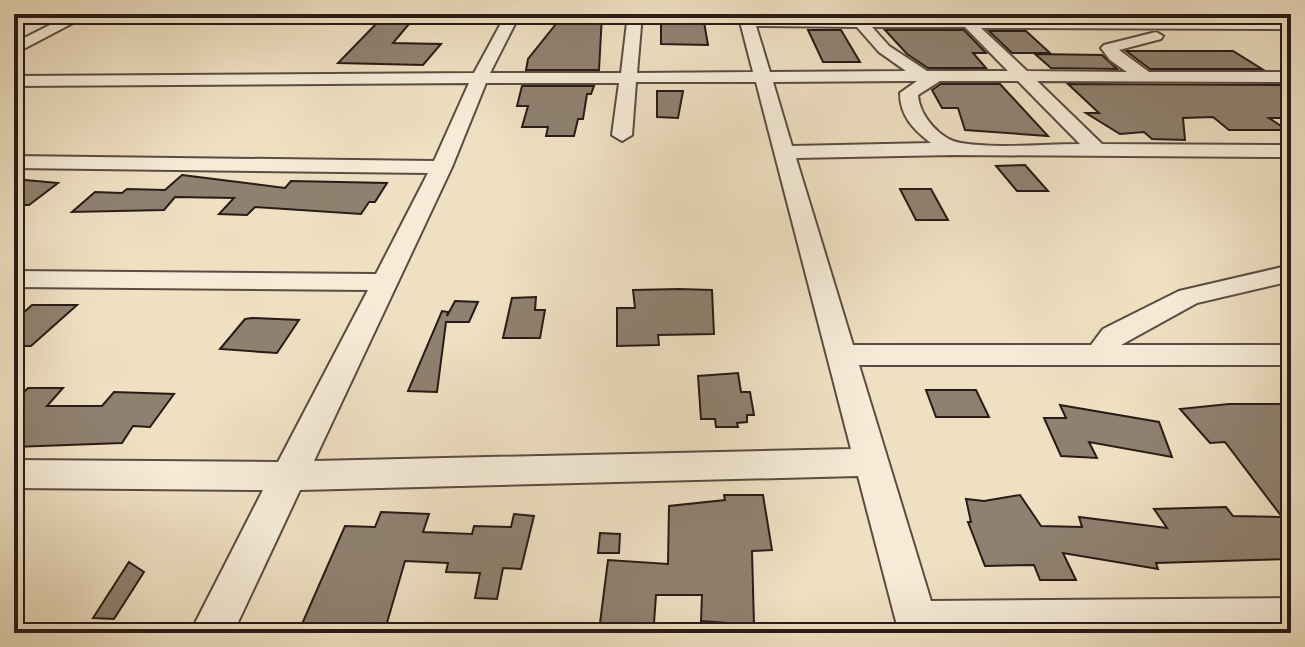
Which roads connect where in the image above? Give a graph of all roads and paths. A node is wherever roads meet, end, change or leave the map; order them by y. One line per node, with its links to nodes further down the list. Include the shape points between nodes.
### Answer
1 (83, 14): 12 (street)
2 (513, 14): 20 (street)
3 (635, 14): 18 (street)
4 (1020, 14): 8 (street)
5 (746, 18): 7 (street); 19 (street)
6 (963, 19): 7 (street); 8 (street); 15 (street)
7 (861, 23): 14 (street, via 884,49)
8 (1006, 24): 9 (street)
9 (1197, 25): 10 (street); 16 (street, via 1109,48)
10 (1291, 25)
11 (29, 26): 12 (street)
12 (58, 27): 13 (street)
13 (14, 49)
14 (930, 76): 15 (street); 19 (street); 23 (street, via 909,93 910,109 924,128)
15 (1022, 76): 16 (street); 24 (street)
16 (1144, 76): 17 (street)
17 (1291, 77)
18 (629, 78): 19 (street); 20 (street); 22 (street)
19 (763, 78): 26 (street)
20 (479, 79): 21 (street); 28 (street)
21 (14, 81)
22 (622, 135)
23 (953, 149): 24 (street); 26 (street)
24 (1097, 150): 25 (street)
25 (1291, 151)
26 (784, 152): 32 (street)
27 (14, 162): 28 (street)
28 (442, 167): 31 (street)
29 (1291, 273): 33 (street, via 1188,297 1113,336)
30 (14, 279): 31 (street)
31 (385, 282): 37 (street)
32 (842, 355): 33 (street); 35 (street)
33 (1104, 355): 34 (street)
34 (1291, 355)
35 (871, 462): 37 (street); 40 (street)
36 (14, 474): 37 (street)
37 (288, 476): 41 (street)
38 (1291, 618): 39 (street)
39 (1149, 626): 40 (street)
40 (918, 627)
41 (211, 633)

